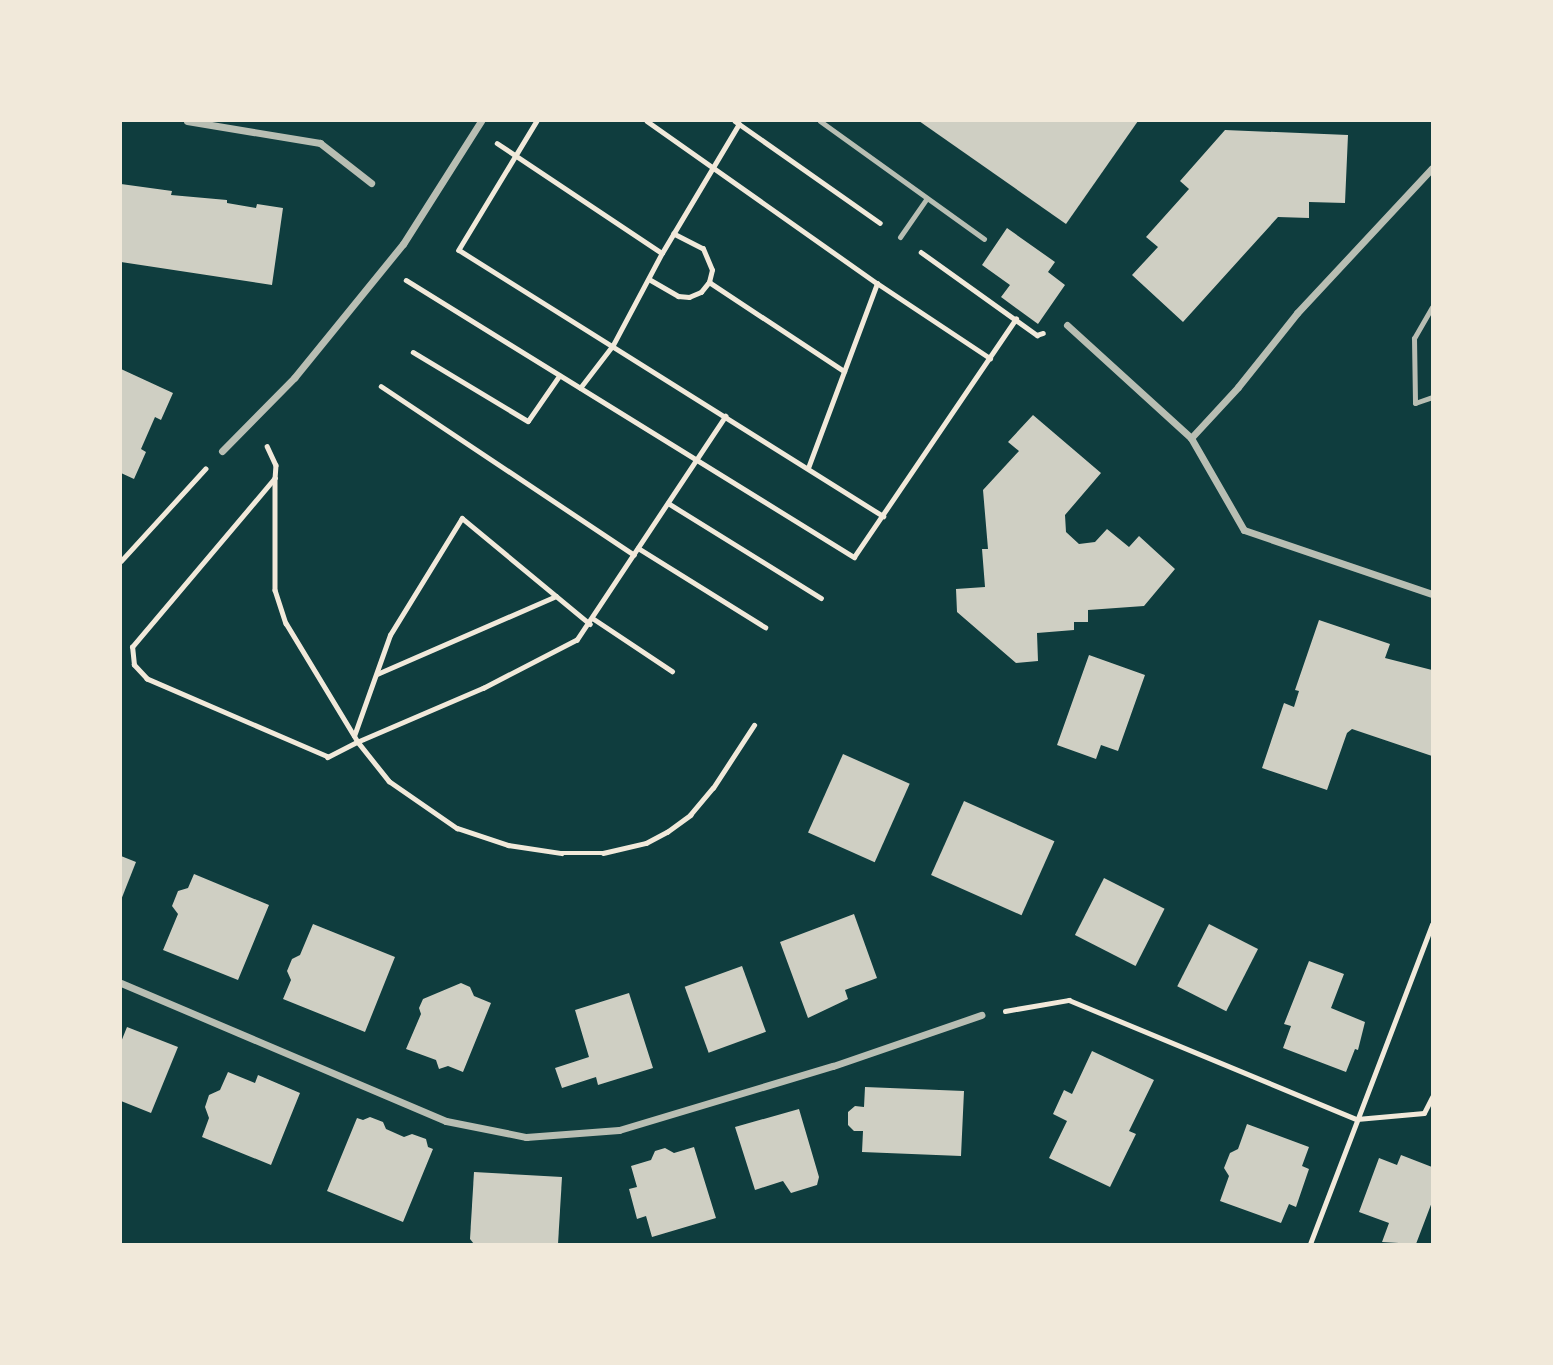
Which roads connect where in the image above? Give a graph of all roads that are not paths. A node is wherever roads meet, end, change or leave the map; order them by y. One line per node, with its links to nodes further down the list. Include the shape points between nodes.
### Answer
1 (187, 121): 5 (street, via 320,143)
2 (481, 121): 13 (street, via 403,244 294,379)
3 (820, 121): 6 (lane)
4 (1432, 168): 12 (street, via 1297,313)
5 (371, 183)
6 (927, 198): 7 (lane); 8 (lane)
7 (900, 237)
8 (984, 239)
9 (1432, 307): 11 (lane, via 1414,338 1415,403)
10 (1067, 325): 12 (street)
11 (1432, 397)
12 (1191, 438): 14 (street, via 1244,530)
13 (222, 451)
14 (1432, 594)
15 (121, 983): 16 (street, via 446,1121 526,1137 619,1130 833,1066)
16 (981, 1015)

